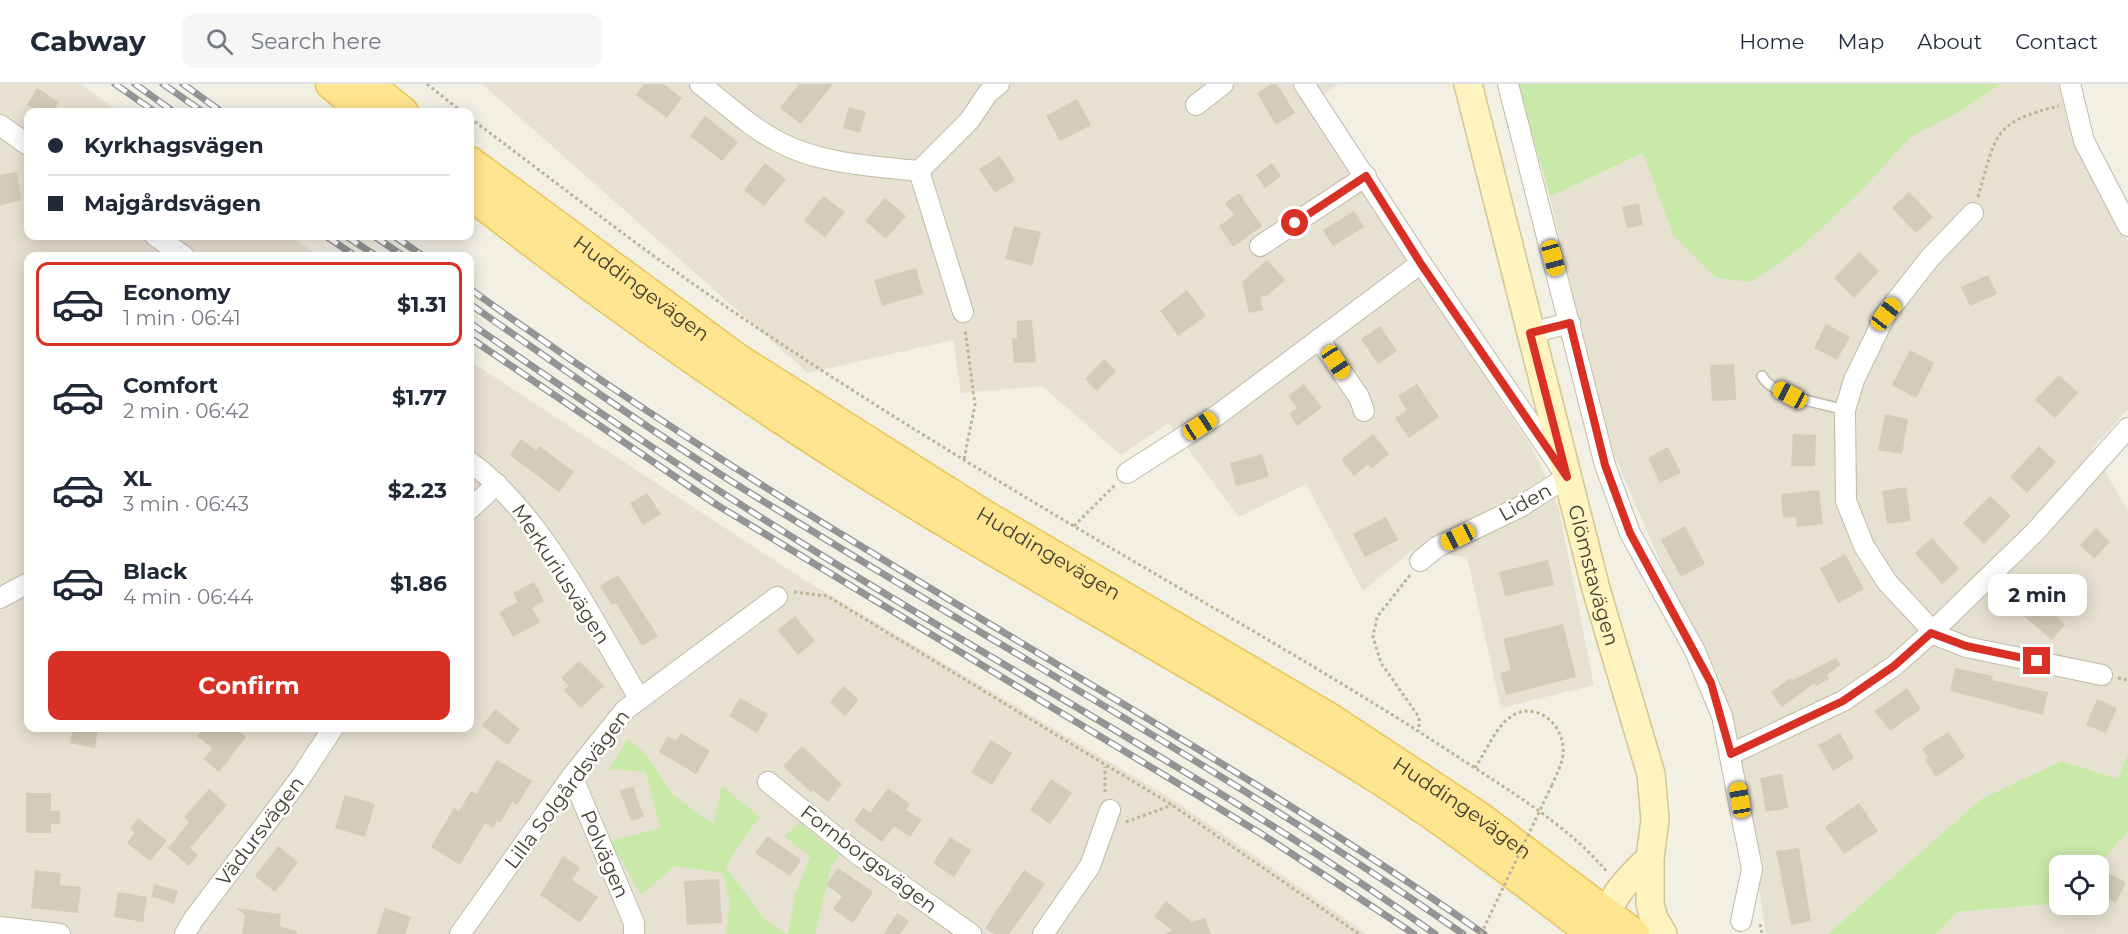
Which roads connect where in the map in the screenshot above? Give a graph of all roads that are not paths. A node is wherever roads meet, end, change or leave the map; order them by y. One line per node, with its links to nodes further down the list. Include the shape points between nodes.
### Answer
1 (331, 84): 11 (main road)
2 (367, 84): 12 (main road)
3 (700, 84): 16 (street, via 758,129 794,149 850,163)
4 (1223, 84): 10 (street)
5 (1304, 84): 17 (street)
6 (1468, 84): 27 (main road, Glömstavägen)
7 (1508, 84): 26 (street)
8 (990, 87): 16 (street, via 969,121)
9 (2072, 93): 20 (street, via 2084,141)
10 (1196, 105)
11 (360, 108)
12 (398, 108)
13 (0, 125): 14 (street)
14 (24, 142)
15 (474, 165): 53 (main road, Huddingevägen, via 739,360 982,514 1329,718 1479,817)
16 (919, 171): 25 (street)
17 (1366, 176): 22 (street); 24 (street)
18 (474, 198): 53 (main road, Huddingevägen, via 729,383 929,512 1364,769)
19 (1973, 213): 30 (street, via 1929,259 1886,314 1854,380)
20 (2128, 226)
21 (161, 240): 23 (street)
22 (1260, 246)
23 (178, 252)
24 (1421, 264): 28 (street); 35 (street)
25 (963, 312)
26 (1570, 323): 27 (street); 46 (street, via 1605,465 1630,533 1711,683)
27 (1530, 333): 35 (main road, Glömstavägen)
28 (1319, 339): 31 (street, via 1359,397); 34 (street, via 1219,414)
29 (1762, 376): 30 (lane, via 1765,382 1790,395)
30 (1845, 410): 42 (street, via 1846,501 1864,546 1887,582)
31 (1364, 411)
32 (2128, 428): 42 (street, via 2035,532)
33 (474, 465): 36 (street, Merkuriusvägen)
34 (1127, 473)
35 (1567, 477): 38 (street, Liden, via 1520,507 1437,547); 50 (main road, Glömstavägen, via 1651,774 1655,820)
36 (497, 484): 37 (street); 44 (street, Merkuriusvägen, via 540,535)
37 (474, 505)
38 (1420, 561)
39 (24, 586): 40 (street)
40 (1, 597)
41 (777, 597): 44 (street, Lilla Solgårdsvägen)
42 (1931, 633): 43 (street, via 1966,646); 46 (street, via 1894,666 1843,701)
43 (2102, 675)
44 (639, 698): 47 (street, Lilla Solgårdsvägen)
45 (330, 732): 55 (street, Vädursvägen)
46 (1731, 754): 51 (street, via 1752,869)
47 (572, 776): 56 (street, Lilla Solgårdsvägen); 57 (street, Polvägen, via 634,923)
48 (768, 782): 58 (street, Fornborgsvägen, via 856,853)
49 (1110, 810): 59 (street, via 1090,866)
50 (1650, 858): 53 (main road, via 1624,885); 61 (main road, Glömstavägen, via 1650,904)
51 (1741, 921)
52 (0, 927): 54 (street)
53 (1602, 927): 60 (main road, Huddingevägen)
54 (60, 934)
55 (185, 934)
56 (460, 934)
57 (634, 934)
58 (972, 934)
59 (1042, 934)
60 (1634, 934)
61 (1663, 934)

